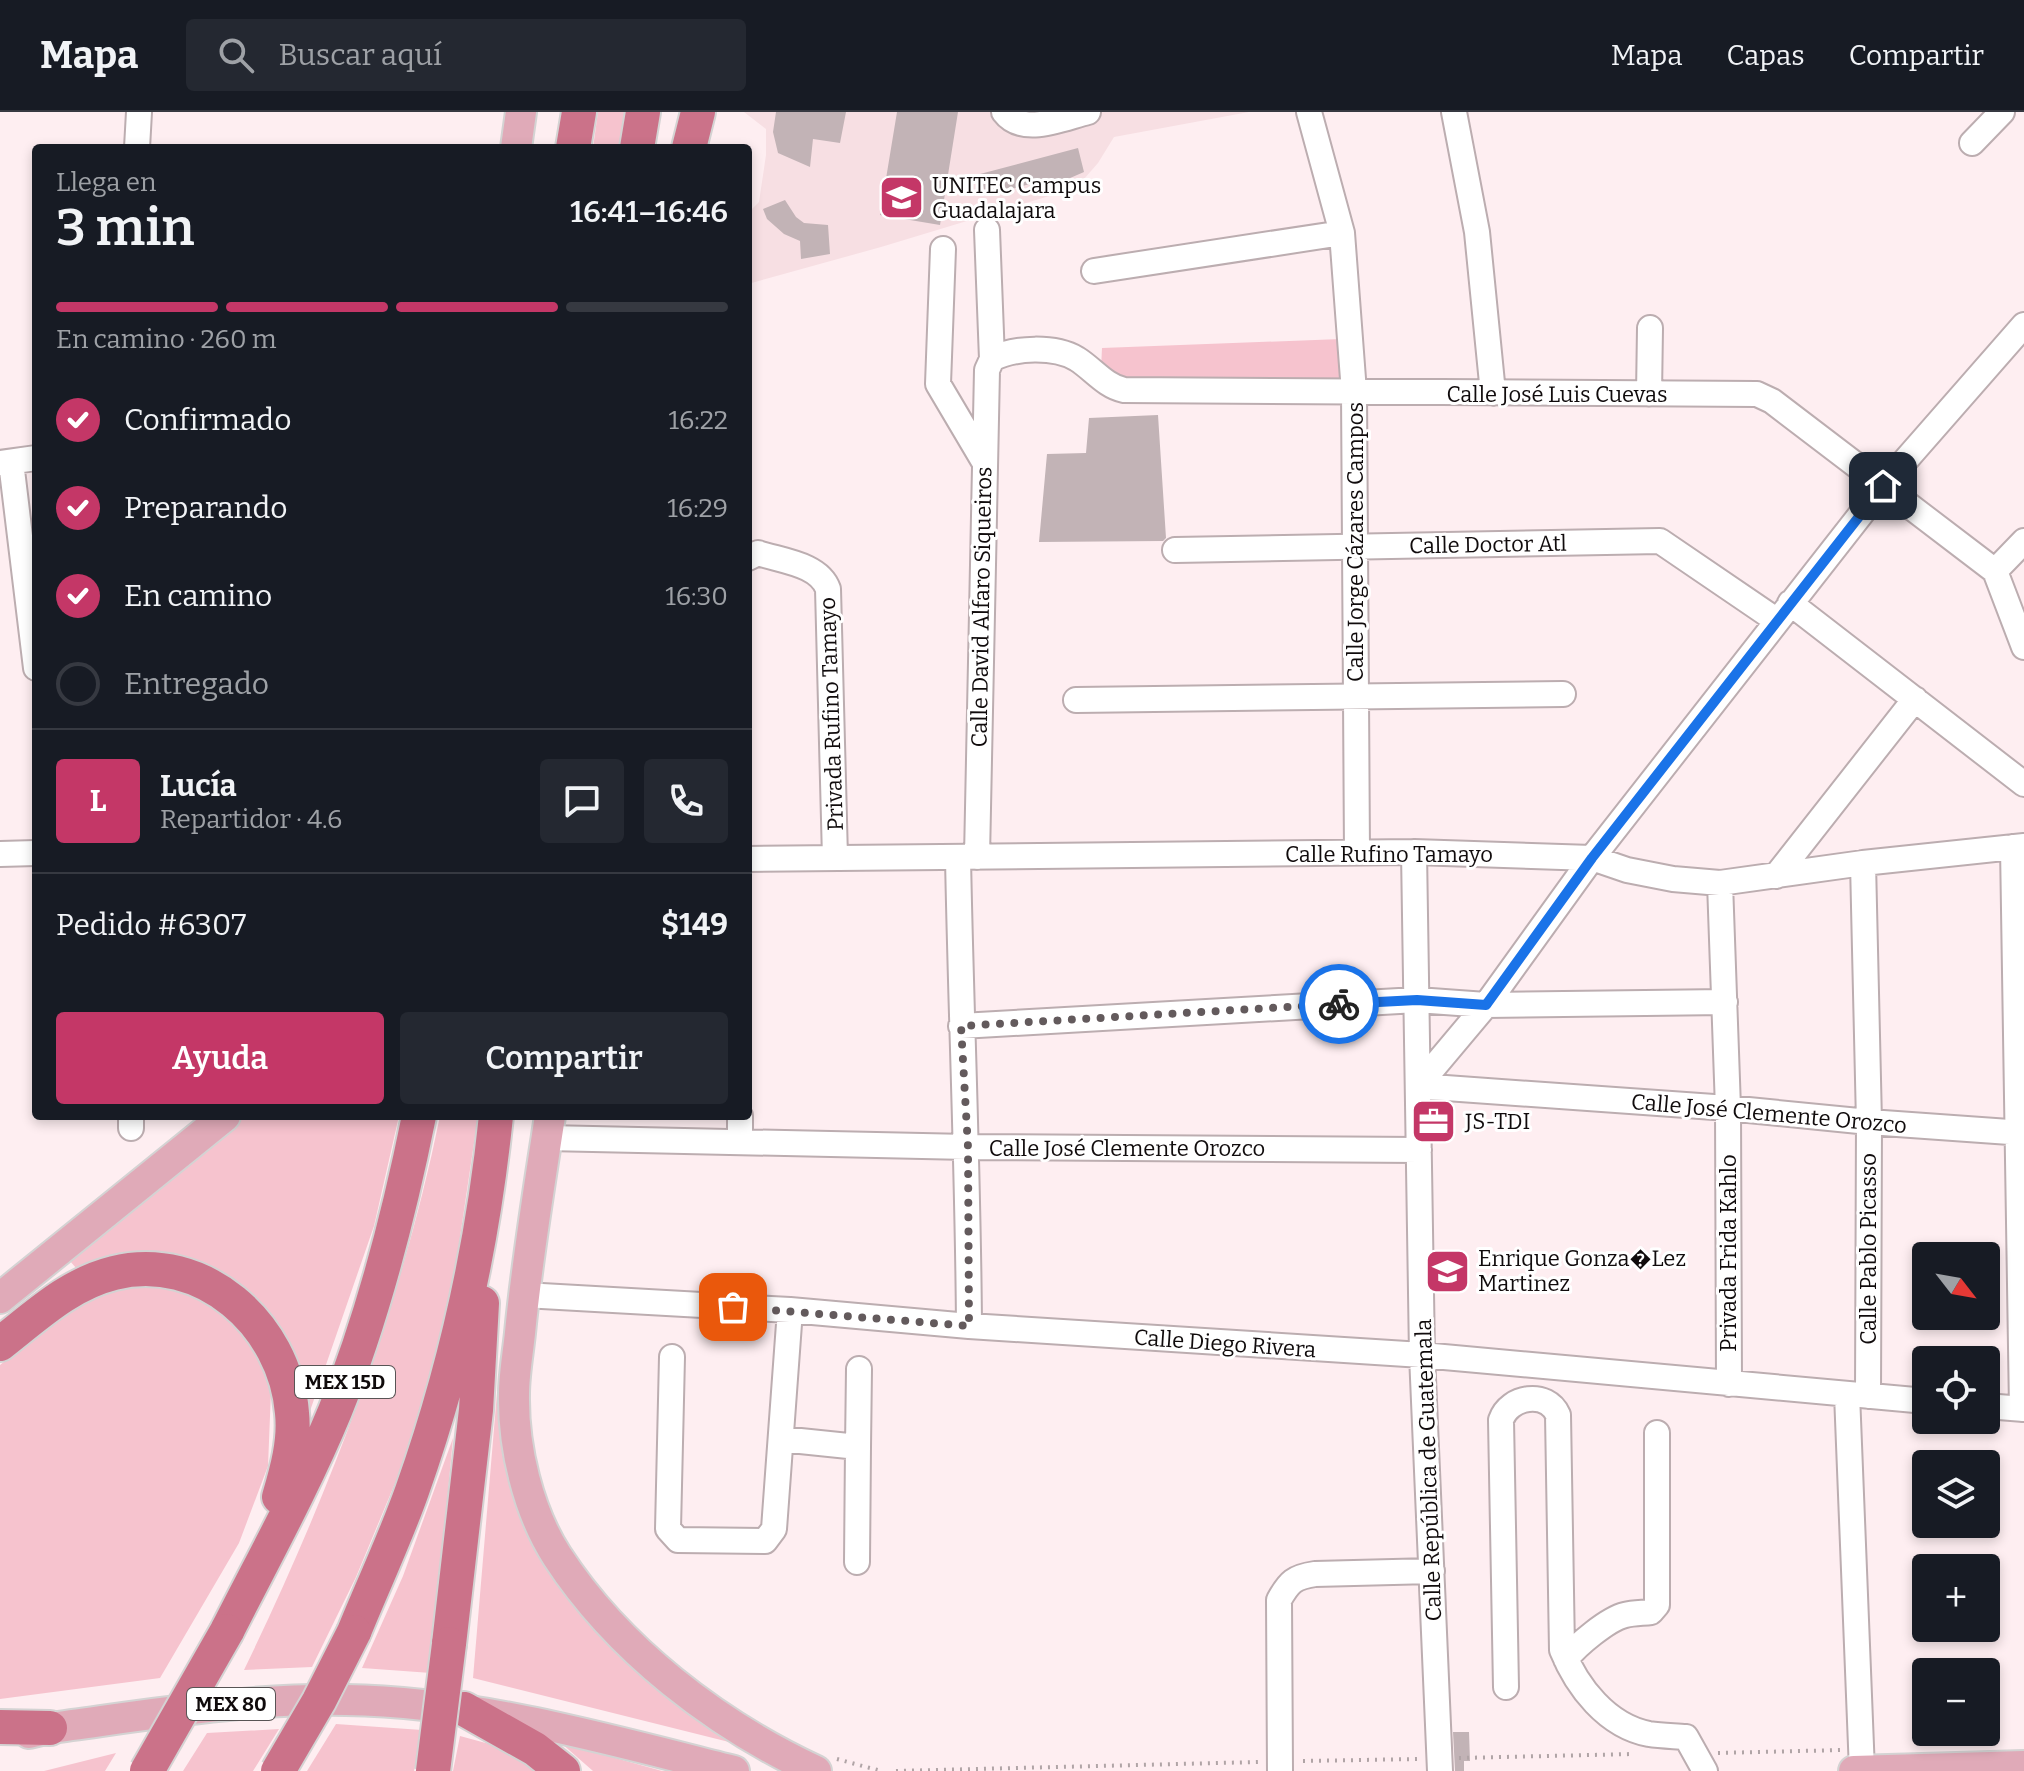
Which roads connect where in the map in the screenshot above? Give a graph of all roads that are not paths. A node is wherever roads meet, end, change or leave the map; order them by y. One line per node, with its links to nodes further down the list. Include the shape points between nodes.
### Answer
1 (139, 112): 13 (street)
2 (521, 112): 14 (main road)
3 (579, 112): 15 (highway)
4 (643, 112): 16 (highway)
5 (698, 112): 17 (highway)
6 (706, 112): 18 (main road)
7 (1004, 112): 8 (street, via 1027,126)
8 (1088, 112)
9 (1309, 112): 20 (street, Calle Jorge Cázares Campos)
10 (1454, 112): 27 (street, via 1477,232)
11 (2002, 112): 12 (street)
12 (1972, 143)
13 (137, 144)
14 (517, 144)
15 (574, 144)
16 (638, 144)
17 (690, 144)
18 (702, 144)
19 (987, 230): 25 (street, Calle David Alfaro Siqueiros)
20 (1342, 233): 22 (street); 26 (street, Calle Jorge Cázares Campos)
21 (943, 249): 30 (street, via 938,384)
22 (1094, 271)
23 (2024, 325): 32 (street)
24 (1650, 328): 28 (street)
25 (992, 359): 26 (street, Calle José Luis Cuevas, via 1008,352 1059,352 1124,390); 30 (street, Calle David Alfaro Siqueiros, via 987,370)
26 (1354, 392): 27 (street, Calle José Luis Cuevas); 34 (street, Calle Jorge Cázares Campos)
27 (1493, 393): 28 (street, Calle José Luis Cuevas)
28 (1649, 394): 32 (street, Calle José Luis Cuevas, via 1757,394)
29 (32, 459): 31 (street)
30 (983, 460): 52 (street, Calle David Alfaro Siqueiros)
31 (5, 462): 39 (street)
32 (1883, 486): 37 (street, Calle José Luis Cuevas); 38 (street)
33 (2024, 541): 37 (street)
34 (1356, 546): 35 (street, Calle Doctor Atl); 38 (street, Calle Doctor Atl, via 1660,541); 42 (street, Calle Jorge Cázares Campos)
35 (1175, 550)
36 (752, 556): 51 (street, Privada Rufino Tamayo, via 758,553 819,573 828,589)
37 (1995, 571): 40 (street)
38 (1783, 612): 43 (street, Calle Doctor Atl); 53 (street)
39 (32, 641)
40 (2024, 647)
41 (1563, 694): 42 (street)
42 (1356, 696): 44 (street); 47 (street, Calle Jorge Cázares Campos)
43 (1915, 699): 45 (street, Calle Doctor Atl); 56 (street)
44 (1076, 700)
45 (2024, 784)
46 (2018, 846): 55 (street, Calle Rufino Tamayo); 70 (street)
47 (1357, 852): 48 (street, Calle Rufino Tamayo); 52 (street, Calle Rufino Tamayo)
48 (1414, 852): 53 (street, Calle Rufino Tamayo); 58 (street, Calle República de Guatemala)
49 (32, 853): 50 (street)
50 (0, 854)
51 (835, 858): 52 (street, Calle Rufino Tamayo); 54 (street, Calle Rufino Tamayo)
52 (967, 858): 61 (street, Calle David Alfaro Siqueiros)
53 (1592, 858): 57 (street, Calle Rufino Tamayo, via 1673,879); 60 (street)
54 (752, 859)
55 (1863, 863): 56 (street, Calle Rufino Tamayo); 68 (street, Calle Pablo Picasso)
56 (1776, 876): 57 (street, Calle Rufino Tamayo)
57 (1720, 883): 59 (street, Privada Frida Kahlo)
58 (1417, 1000): 60 (street); 61 (street); 62 (street, Calle República de Guatemala)
59 (1725, 1002): 60 (street); 63 (street, Privada Frida Kahlo)
60 (1486, 1005): 62 (street)
61 (961, 1026): 72 (street, Calle David Alfaro Siqueiros)
62 (1418, 1086): 63 (street, Calle José Clemente Orozco); 73 (street, Calle República de Guatemala)
63 (1728, 1108): 68 (street, Calle José Clemente Orozco); 83 (street, Privada Frida Kahlo)
64 (220, 1120): 75 (main road)
65 (418, 1120): 92 (highway, MEX 15D, via 373,1300 335,1409)
66 (496, 1120): 74 (highway)
67 (740, 1120): 71 (street)
68 (1869, 1122): 70 (street, Calle José Clemente Orozco); 84 (street, Calle Pablo Picasso)
69 (548, 1127): 71 (street, Calle José Clemente Orozco); 76 (main road)
70 (2020, 1132): 87 (street)
71 (740, 1142): 72 (street, Calle José Clemente Orozco)
72 (968, 1147): 73 (street, Calle José Clemente Orozco); 78 (street, Calle David Alfaro Siqueiros)
73 (1419, 1150): 80 (street, Calle República de Guatemala)
74 (489, 1191): 103 (highway, bridge, via 455,1349 412,1491 354,1632); 104 (highway, bridge, via 476,1410)
75 (3, 1288)
76 (524, 1295): 77 (street, Calle Diego Rivera); 100 (main road, via 514,1394 518,1448 535,1512 556,1556 601,1613 697,1701 738,1730)
77 (790, 1310): 78 (street, Calle Diego Rivera); 89 (street)
78 (969, 1326): 80 (street, Calle Diego Rivera)
79 (0, 1344): 92 (highway, via 69,1290 129,1270 181,1273 242,1306 276,1354 292,1410 287,1471)
80 (1422, 1355): 83 (street, Calle Diego Rivera); 93 (street, Calle República de Guatemala)
81 (672, 1357): 89 (street, via 668,1529 675,1539 761,1543 769,1538)
82 (859, 1369): 90 (street)
83 (1729, 1384): 84 (street, Calle Diego Rivera)
84 (1858, 1395): 85 (street, Calle Diego Rivera); 111 (street, Calle Pablo Picasso)
85 (1912, 1400)
86 (2000, 1407): 87 (street)
87 (2023, 1409)
88 (1657, 1433): 94 (street, via 1657,1605 1651,1612 1615,1619)
89 (781, 1439): 90 (street)
90 (858, 1447): 91 (street)
91 (857, 1562)
92 (261, 1563): 102 (highway, MEX 15D, bridge)
93 (1432, 1571): 107 (street, via 1315,1574 1289,1583 1279,1600); 108 (street, Calle República de Guatemala)
94 (1566, 1659): 95 (street, via 1558,1415 1553,1405 1529,1399 1509,1406 1501,1420); 109 (street, via 1586,1692 1617,1721 1646,1733 1686,1737)
95 (1506, 1687)
96 (464, 1709): 98 (main road, MEX 80, via 348,1700 249,1702); 105 (highway); 106 (main road, MEX 80)
97 (0, 1727): 98 (highway)
98 (50, 1728): 99 (main road, MEX 80)
99 (0, 1740)
100 (820, 1764)
101 (2024, 1766): 111 (main road)
102 (147, 1771)
103 (278, 1771)
104 (433, 1771)
105 (563, 1771)
106 (734, 1771)
107 (1280, 1771)
108 (1440, 1771)
109 (1705, 1771)
110 (1854, 1771): 111 (main road)
111 (1862, 1771)

